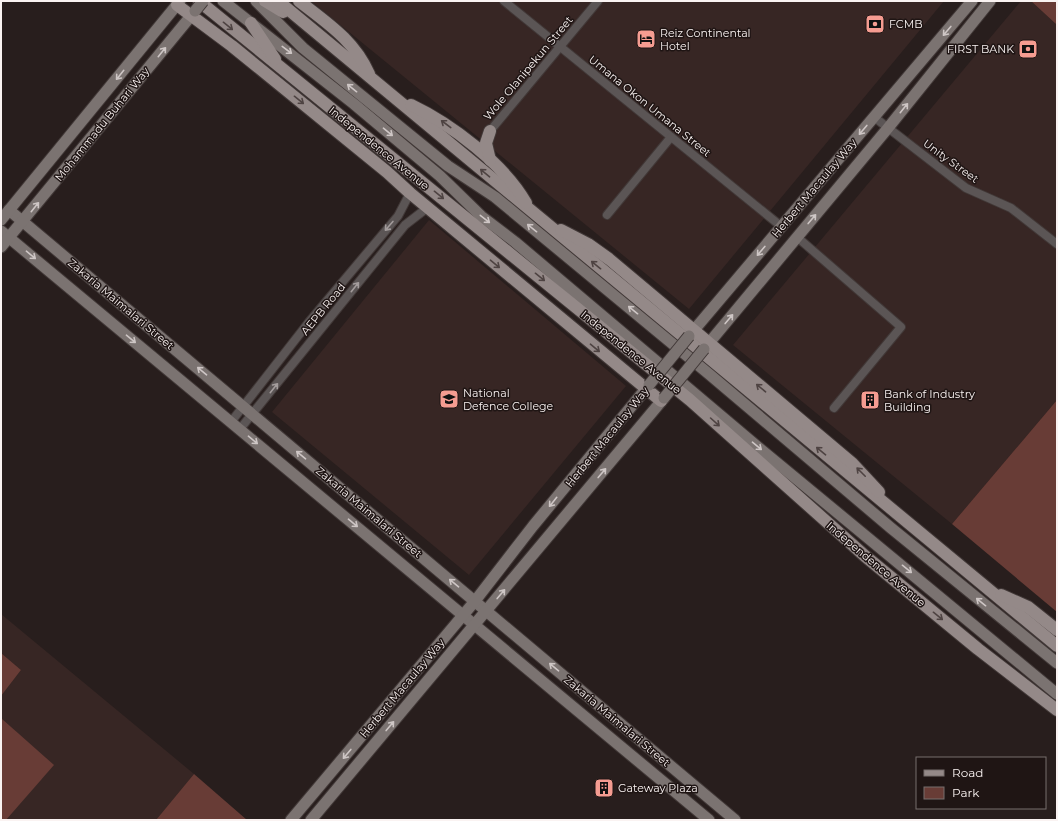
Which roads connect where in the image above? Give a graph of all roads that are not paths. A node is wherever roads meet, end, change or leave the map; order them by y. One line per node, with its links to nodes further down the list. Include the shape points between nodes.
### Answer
1 (203, 1): 12 (main road, Mohammadu Buhari Way, bridge)
2 (223, 1): 13 (main road, Independence Avenue)
3 (256, 1): 55 (main road, one-way to 3, via 891,528 507,207 448,166 309,52)
4 (265, 1): 14 (main road)
5 (278, 1): 14 (main road)
6 (299, 1): 17 (main road, via 352,45)
7 (504, 1): 15 (street, Umana Okon Umana Street)
8 (598, 1): 15 (street, Wole Olanipekun Street)
9 (972, 1): 19 (main road, Herbert Macaulay Way, one-way to 19)
10 (990, 1): 20 (main road, Herbert Macaulay Way, one-way to 10)
11 (178, 3): 12 (main road); 27 (main road, Mohammadu Buhari Way, one-way to 27)
12 (195, 9): 16 (main road, Independence Avenue, one-way to 16); 25 (main road, one-way to 25, via 244,55); 31 (main road, Mohammadu Buhari Way, one-way to 12)
13 (251, 23): 16 (main road); 56 (main road, Independence Avenue, one-way to 56, via 354,104 440,176 481,216)
14 (310, 28): 17 (main road)
15 (560, 48): 21 (street, Wole Olanipekun Street); 23 (street, Umana Okon Umana Street)
16 (280, 68): 57 (main road, Independence Avenue, one-way to 57, via 690,400 865,556)
17 (371, 77): 18 (main road)
18 (394, 97): 22 (main road, one-way to 18, via 441,120); 28 (main road, one-way to 18)
19 (874, 117): 20 (street, Unity Street); 33 (main road, Herbert Macaulay Way, one-way to 33)
20 (888, 128): 35 (main road, Herbert Macaulay Way, one-way to 20); 36 (street, Unity Street, via 966,188 1011,208)
21 (490, 131): 22 (main road, via 475,138); 24 (main road, via 486,146)
22 (461, 136): 24 (main road)
23 (671, 137): 29 (street); 33 (street, Umana Okon Umana Street)
24 (491, 161): 28 (main road, via 518,189)
25 (410, 193): 26 (main road); 42 (street, AEPB Road, one-way to 42, via 398,216 313,317)
26 (427, 208): 40 (main road, one-way to 40); 44 (street, AEPB Road, one-way to 26, via 405,225)
27 (5, 209): 30 (main road, Mohammadu Buhari Way); 31 (main road, Zakaria Maimalari Street)
28 (531, 211): 32 (main road)
29 (607, 215)
30 (1, 220)
31 (23, 222): 34 (main road, Mohammadu Buhari Way); 42 (main road, Zakaria Maimalari Street, one-way to 31)
32 (544, 222): 38 (main road, via 588,244 609,259); 47 (main road, one-way to 32)
33 (782, 227): 38 (main road, Herbert Macaulay Way, one-way to 38)
34 (5, 234): 37 (main road, Mohammadu Buhari Way); 45 (main road, Zakaria Maimalari Street, one-way to 45)
35 (797, 237): 39 (main road, Herbert Macaulay Way, one-way to 35); 43 (street, via 901,327)
36 (1057, 244)
37 (1, 247)
38 (692, 334): 39 (main road); 40 (main road, Herbert Macaulay Way, bridge)
39 (706, 346): 41 (main road, Herbert Macaulay Way, bridge); 47 (main road, one-way to 39, via 866,476 852,463)
40 (648, 387): 41 (main road); 48 (main road, Herbert Macaulay Way, one-way to 48, via 533,526)
41 (662, 399): 49 (main road, Herbert Macaulay Way, one-way to 41)
42 (244, 406): 44 (main road, Zakaria Maimalari Street); 45 (street, AEPB Road)
43 (834, 408)
44 (253, 414): 46 (street, AEPB Road); 48 (main road, Zakaria Maimalari Street, one-way to 44)
45 (231, 422): 46 (main road, Zakaria Maimalari Street)
46 (240, 429): 51 (main road, Zakaria Maimalari Street, one-way to 51)
47 (894, 512): 50 (main road, via 990,591)
48 (475, 601): 49 (main road, Zakaria Maimalari Street); 51 (main road, Herbert Macaulay Way)
49 (487, 611): 52 (main road, Herbert Macaulay Way); 58 (main road, Zakaria Maimalari Street, one-way to 49)
50 (1024, 611): 53 (main road); 54 (main road)
51 (464, 615): 52 (main road, Zakaria Maimalari Street); 61 (main road, Herbert Macaulay Way, one-way to 61)
52 (475, 625): 59 (main road, Zakaria Maimalari Street); 62 (main road, Herbert Macaulay Way, one-way to 52)
53 (1057, 630)
54 (1057, 646)
55 (1057, 663)
56 (1057, 694)
57 (1057, 710)
58 (712, 801): 59 (main road); 60 (main road, Zakaria Maimalari Street)
59 (706, 817)
60 (734, 819)
61 (291, 820)
62 (311, 820)

